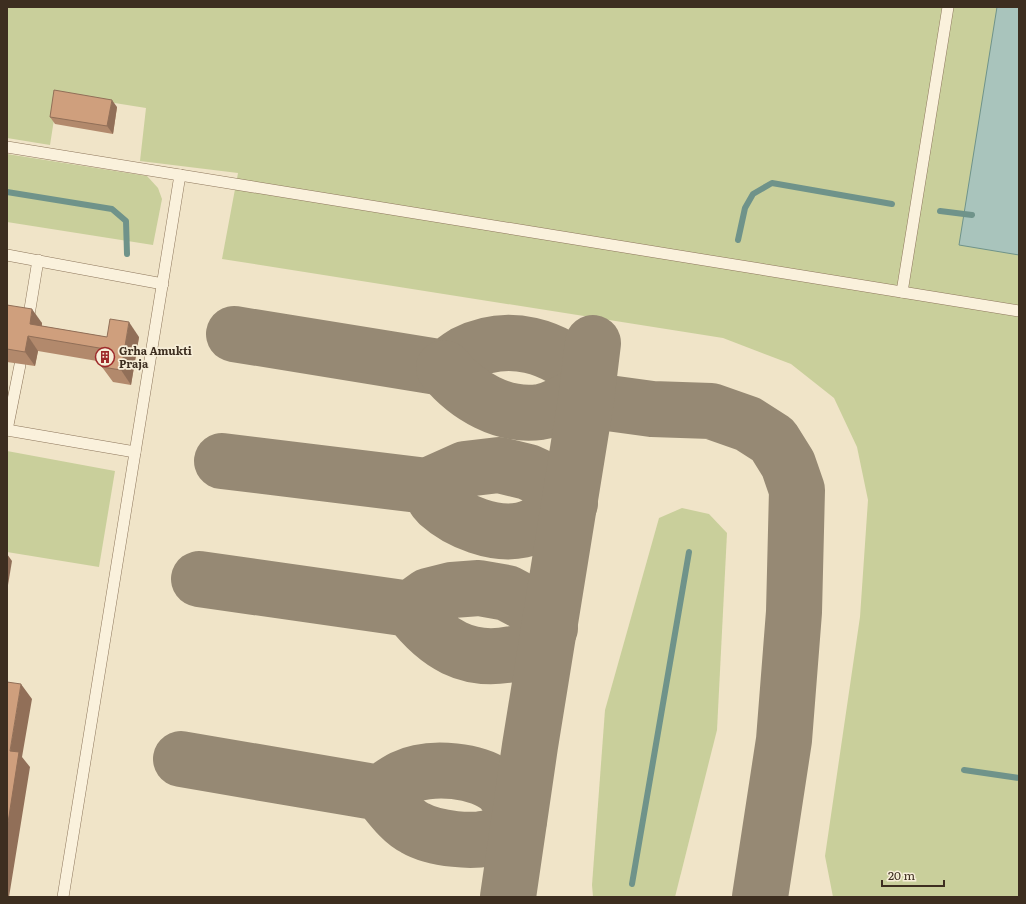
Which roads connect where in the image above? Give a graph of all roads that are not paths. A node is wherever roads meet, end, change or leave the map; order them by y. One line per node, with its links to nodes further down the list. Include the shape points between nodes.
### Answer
1 (948, 7): 7 (lane)
2 (7, 147): 3 (lane)
3 (180, 175): 6 (lane); 7 (lane)
4 (7, 255): 5 (lane)
5 (38, 260): 6 (lane); 9 (lane)
6 (163, 284): 12 (lane)
7 (902, 292): 8 (lane)
8 (1019, 311)
9 (28, 321)
10 (20, 365): 11 (lane)
11 (7, 430): 12 (lane)
12 (135, 452): 13 (lane)
13 (63, 897)

